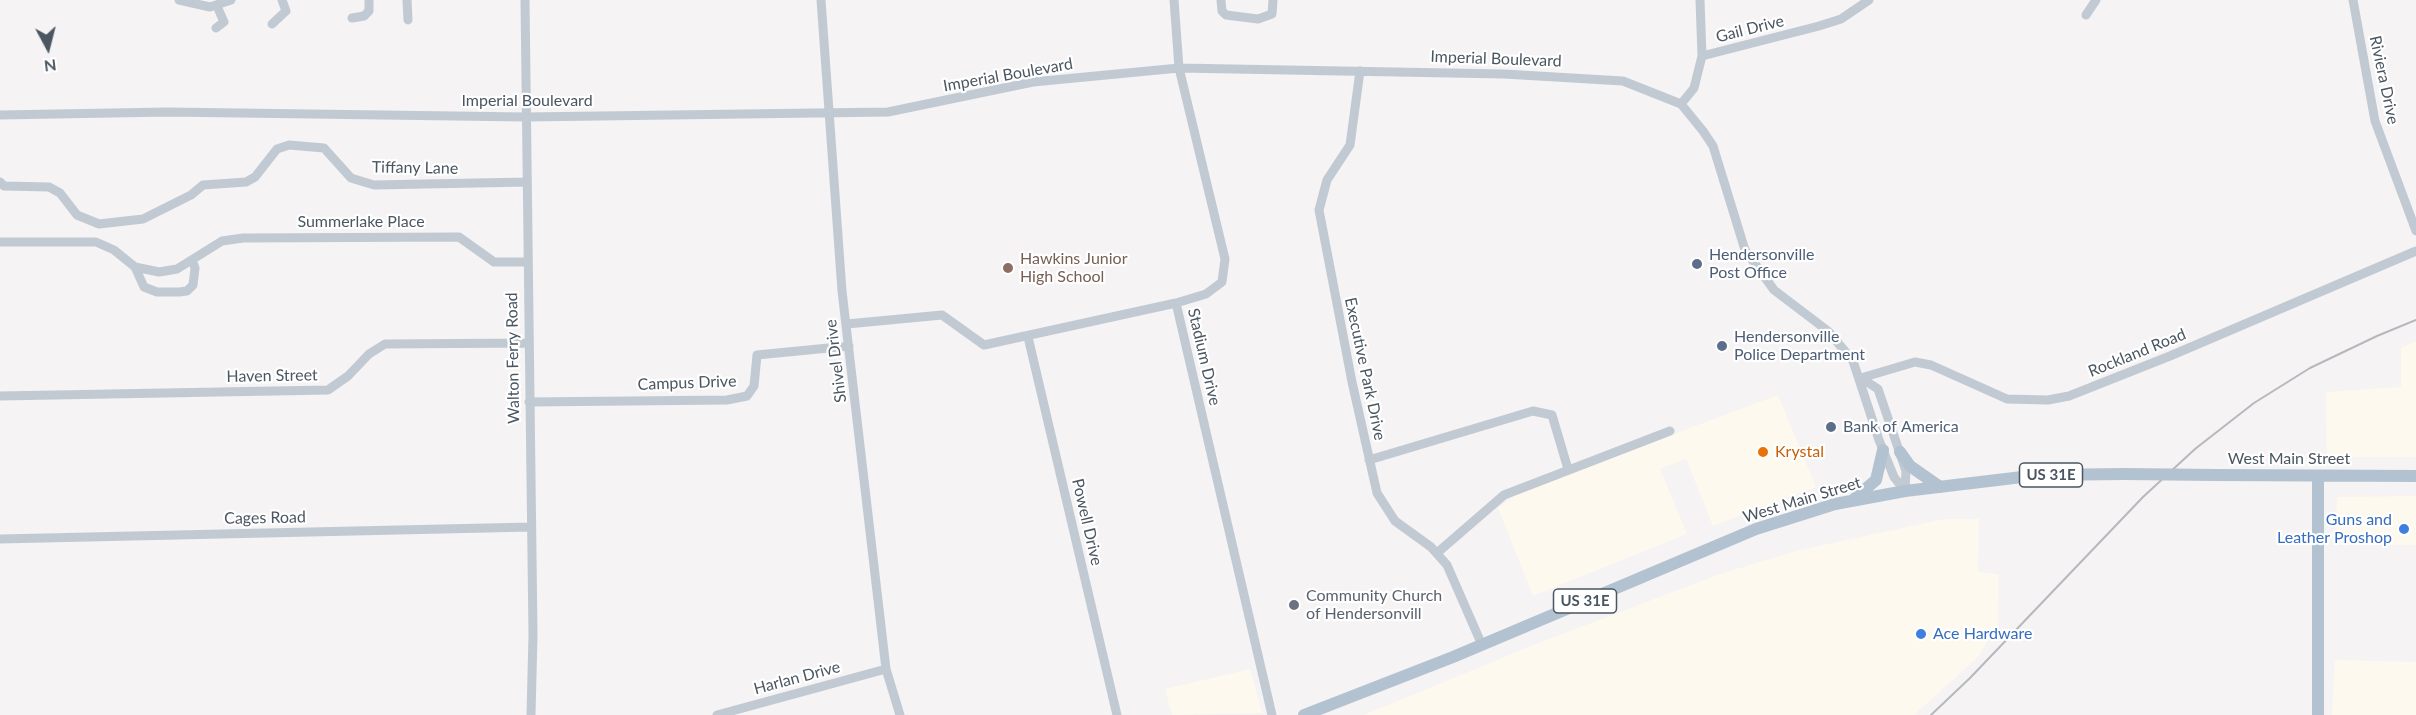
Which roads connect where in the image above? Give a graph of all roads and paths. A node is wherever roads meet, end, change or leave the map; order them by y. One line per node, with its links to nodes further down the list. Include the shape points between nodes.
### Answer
1 (179, 0): 15 (street)
2 (231, 0): 15 (street)
3 (282, 0): 19 (street, via 286,11)
4 (369, 0): 17 (street, via 369,11)
5 (407, 0): 18 (street)
6 (525, 0): 27 (street, Walton Ferry Road)
7 (821, 0): 25 (street, Shivel Drive)
8 (1174, 0): 22 (street, Stadium Drive)
9 (1221, 0): 10 (street, via 1226,15 1258,19 1272,14)
10 (1274, 0)
11 (1700, 0): 21 (street)
12 (1869, 0): 21 (street, Gail Drive, via 1841,19)
13 (2096, 0): 16 (street)
14 (2353, 0): 30 (street, Riviera Drive, via 2375,121)
15 (217, 6): 20 (street, via 224,22)
16 (2086, 15)
17 (352, 18)
18 (408, 20)
19 (272, 24)
20 (216, 28)
21 (1702, 56): 24 (street, via 1694,88)
22 (1179, 68): 23 (street, Imperial Boulevard); 25 (street, Imperial Boulevard, via 1033,82 888,112); 36 (street, Stadium Drive, via 1225,259 1225,273 1216,289)
23 (1360, 71): 24 (street, Imperial Boulevard, via 1623,81); 47 (street, Executive Park Drive, via 1350,145 1327,180 1319,218)
24 (1681, 105): 41 (street, Imperial Boulevard, via 1713,146 1736,228 1763,278 1794,308 1835,338 1854,361)
25 (831, 114): 27 (street, Imperial Boulevard); 37 (street, Shivel Drive)
26 (0, 115): 27 (street, Imperial Boulevard, via 179,112)
27 (526, 117): 29 (street, Walton Ferry Road)
28 (0, 182): 29 (street, Tiffany Lane, via 4,186 49,187 60,193 77,215 99,224 143,219 203,185 246,183 277,149 289,145 324,148 351,178 374,185)
29 (527, 182): 34 (street, Walton Ferry Road)
30 (2416, 231)
31 (0, 242): 35 (street, via 96,242)
32 (2416, 251): 41 (street, Rockland Road, via 2069,396 2007,399 1931,365 1915,362)
33 (192, 260): 34 (street, Summerlake Place, via 222,241 243,238 459,237 494,262); 35 (street, Summerlake Place, via 159,272); 35 (street, via 192,285 179,292 157,292 144,287)
34 (528, 262): 39 (street, Walton Ferry Road)
35 (135, 267)
36 (1176, 303): 38 (street); 64 (street, Stadium Drive)
37 (847, 324): 38 (street, via 942,315 984,345); 40 (street, Shivel Drive)
38 (1028, 337): 63 (street, Powell Drive)
39 (528, 343): 42 (street, Haven Street, via 385,344 328,390); 43 (street, Walton Ferry Road)
40 (849, 346): 43 (street, Campus Drive, via 757,355 753,386 747,396 727,400); 58 (street, Shivel Drive)
41 (1861, 378): 45 (street, Imperial Boulevard, via 1864,400); 46 (street, Imperial Boulevard, via 1878,389)
42 (0, 396)
43 (529, 402): 54 (street, Walton Ferry Road)
44 (1670, 431): 48 (street)
45 (1883, 450): 52 (street, Imperial Boulevard, via 1894,477); 53 (main road, via 1876,480)
46 (1900, 453): 51 (main road, via 1910,466); 52 (street, Imperial Boulevard, via 1906,471)
47 (1369, 460): 48 (street, via 1533,411 1552,415); 56 (street, Executive Park Drive, via 1377,493 1395,521)
48 (1568, 469): 56 (street, via 1504,495)
49 (2318, 476): 50 (main road, West Main Street / US 31E); 51 (main road, West Main Street / US 31E, bridge, via 2039,475); 66 (main road)
50 (2416, 476)
51 (1940, 487): 52 (main road, West Main Street / US 31E)
52 (1905, 491): 53 (main road, West Main Street / US 31E)
53 (1852, 500): 57 (main road, West Main Street / US 31E, via 1756,529)
54 (531, 527): 55 (street, Cages Road); 60 (street, Walton Ferry Road)
55 (0, 539)
56 (1437, 553): 57 (street, Executive Park Drive, via 1447,565)
57 (1482, 645): 65 (main road, West Main Street / US 31E)
58 (886, 669): 59 (street, Harlan Drive); 62 (street, Shivel Drive)
59 (730, 713): 61 (street, Harlan Drive)
60 (531, 715)
61 (717, 715)
62 (900, 715)
63 (1117, 715)
64 (1272, 715)
65 (1304, 715)
66 (2318, 715)

